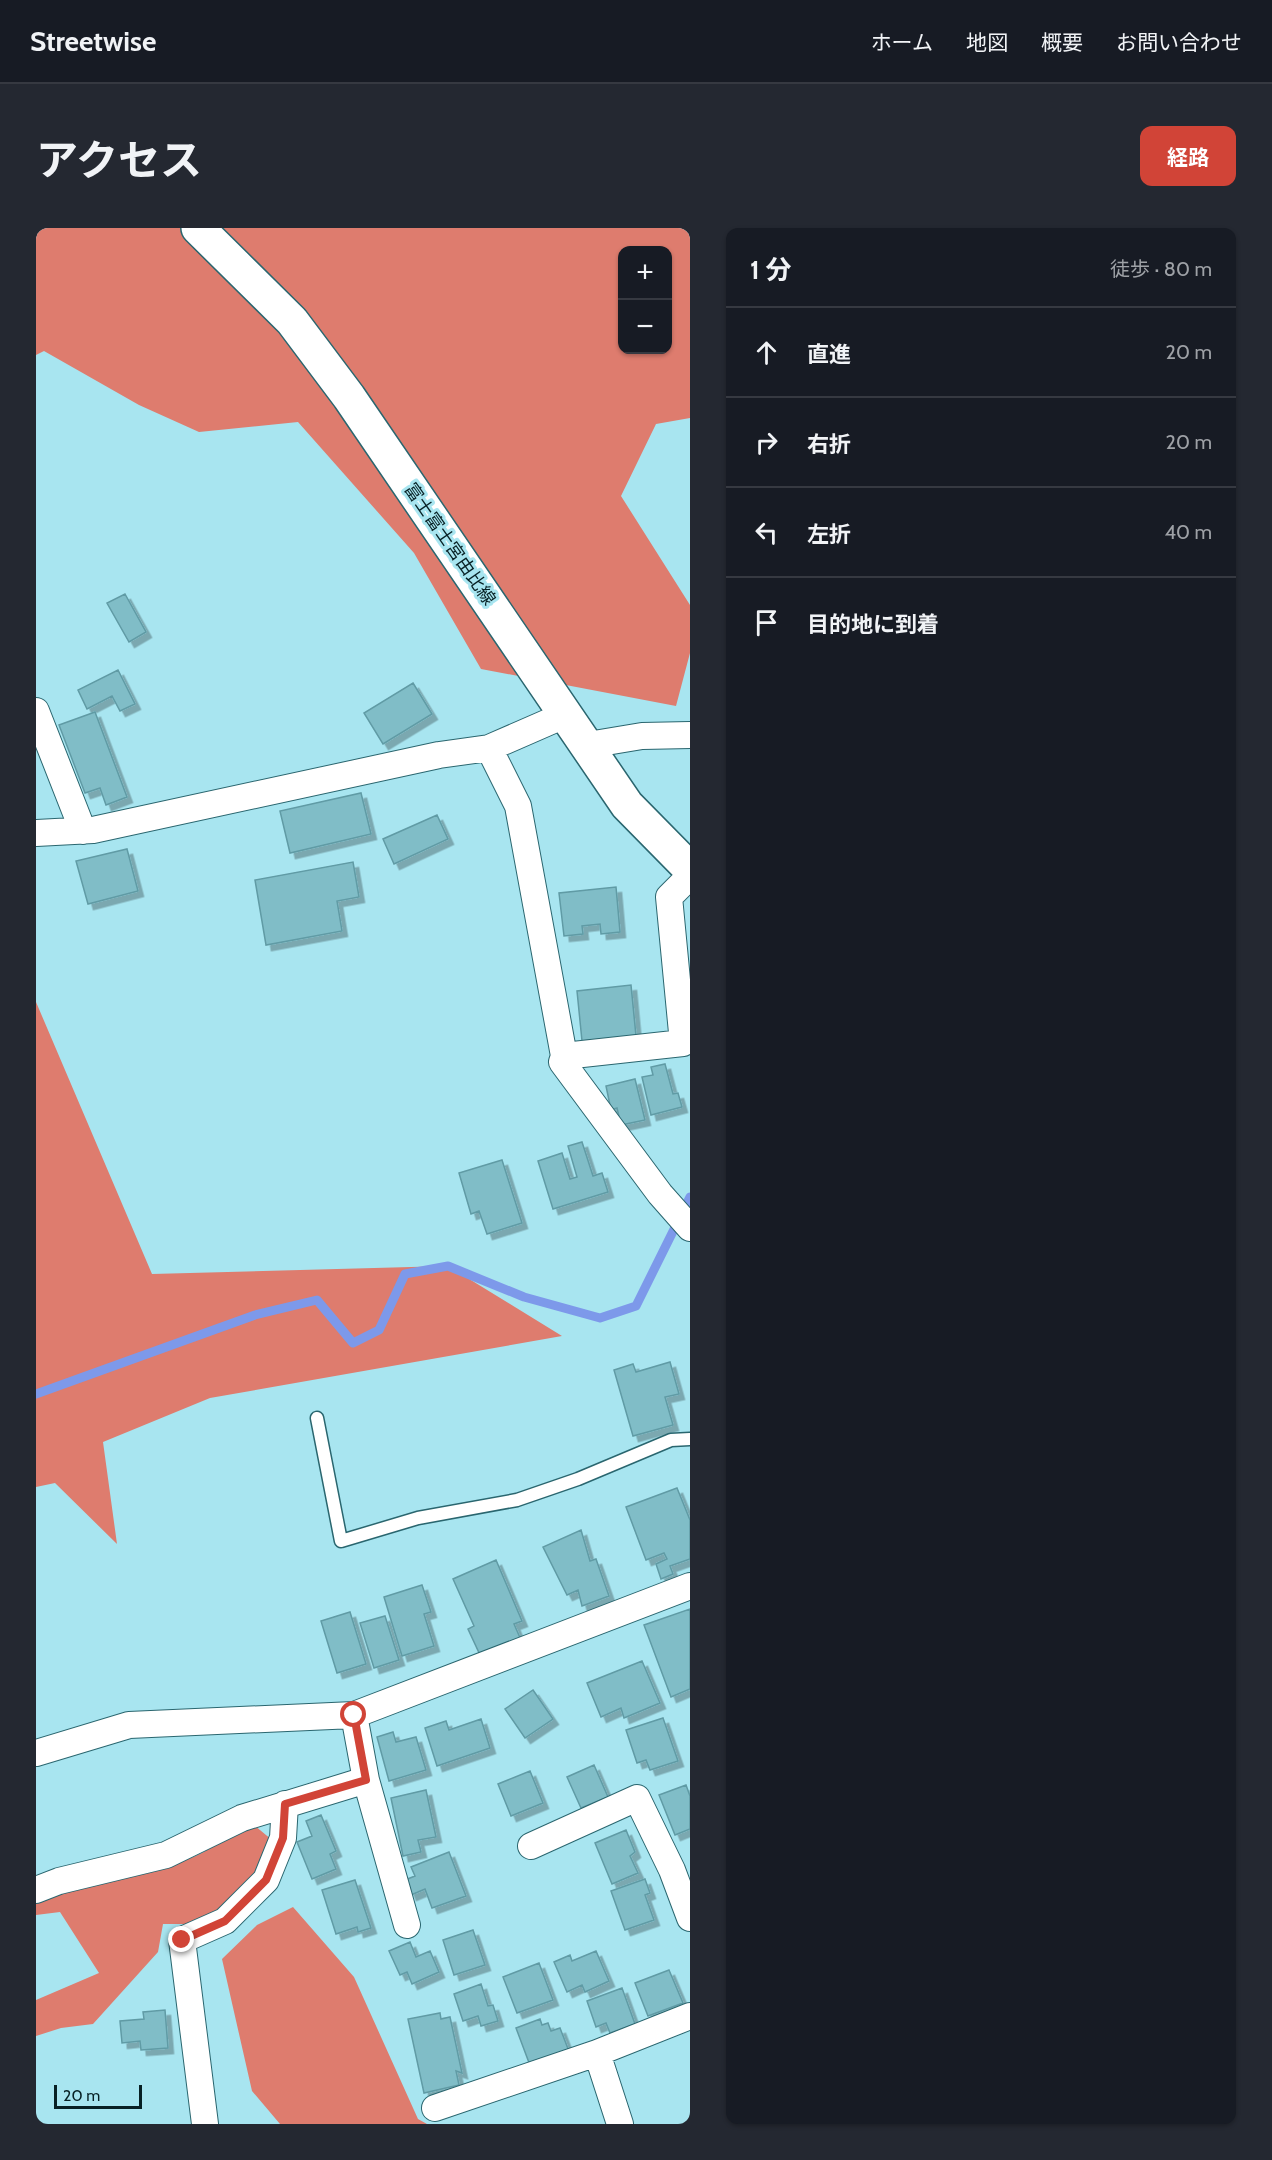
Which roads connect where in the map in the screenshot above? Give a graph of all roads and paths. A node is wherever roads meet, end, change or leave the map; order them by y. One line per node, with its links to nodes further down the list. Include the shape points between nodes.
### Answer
1 (198, 228): 3 (main road, 富士富士宮由比線, via 299,331 349,397)
2 (36, 711): 7 (street)
3 (567, 714): 5 (main road, 富士富士宮由比線); 6 (street)
4 (690, 735): 5 (street, via 642,736)
5 (588, 745): 9 (main road, 富士富士宮由比線, via 627,805)
6 (489, 748): 7 (street, via 439,755); 11 (street, via 518,806)
7 (83, 831): 8 (street)
8 (36, 833)
9 (690, 869)
10 (690, 876): 11 (street, via 669,897 683,1043)
11 (564, 1056): 12 (street, via 562,1062)
12 (690, 1228)
13 (317, 1418): 14 (lane, via 341,1541 418,1518 517,1500 671,1440)
14 (690, 1439)
15 (690, 1586): 16 (street)
16 (354, 1715): 17 (street, via 129,1725); 18 (street)
17 (36, 1753)
18 (366, 1780): 19 (street); 24 (street)
19 (285, 1804): 22 (street, via 242,1818 166,1855); 28 (street, via 283,1838 266,1880 225,1921 182,1940)
20 (531, 1846): 21 (street, via 638,1798)
21 (681, 1866): 23 (street)
22 (36, 1890)
23 (690, 1918)
24 (407, 1925)
25 (690, 2016): 26 (street)
26 (597, 2053): 27 (street); 29 (street)
27 (435, 2108)
28 (205, 2124)
29 (620, 2124)

